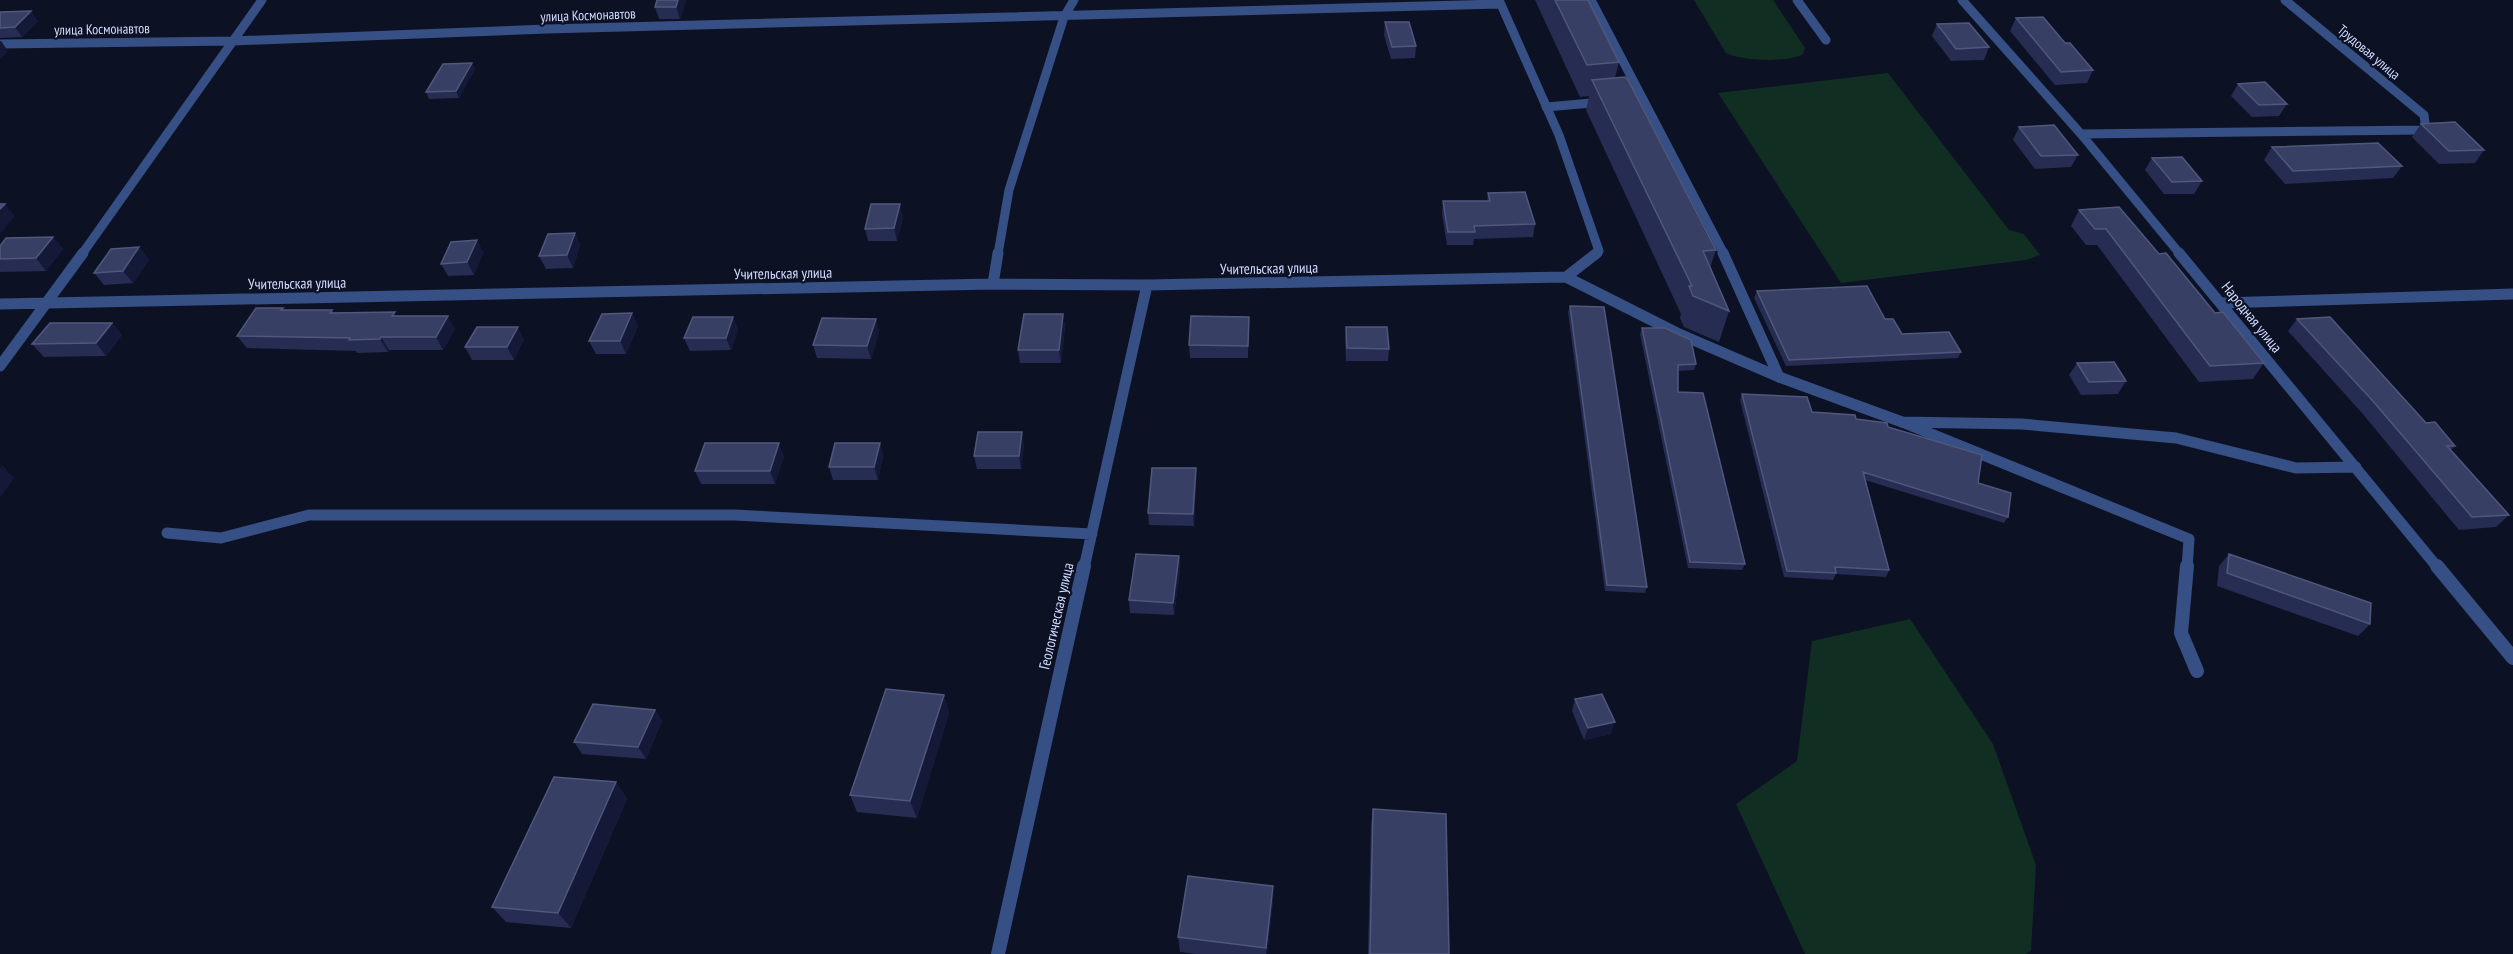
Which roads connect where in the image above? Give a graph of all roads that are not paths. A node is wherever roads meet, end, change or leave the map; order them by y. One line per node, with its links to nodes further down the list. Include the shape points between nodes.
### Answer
1 (262, 0): 10 (street)
2 (1074, 0): 8 (street)
3 (1591, 0): 23 (street, via 1638,99 1714,233)
4 (1797, 0): 9 (street)
5 (1962, 0): 14 (street, Народная улица)
6 (2285, 0): 14 (street, Трудовая улица, via 2424,115 2426,130)
7 (1500, 2): 8 (street, улица Космонавтов); 13 (street)
8 (1064, 17): 10 (street, улица Космонавтов); 16 (street, via 1009,190)
9 (1826, 40)
10 (232, 41): 11 (street, улица Космонавтов); 21 (street)
11 (0, 44)
12 (1611, 101): 13 (street)
13 (1546, 107): 15 (street, via 1599,251)
14 (2081, 134): 19 (street, Народная улица)
15 (1566, 277): 17 (street, Учительская улица); 23 (street, via 1677,333)
16 (993, 284): 17 (street, Учительская улица); 21 (street, Учительская улица)
17 (1147, 285): 27 (street, Геологическая улица)
18 (2513, 294): 19 (street)
19 (2221, 303): 25 (street, Народная улица)
20 (0, 304): 21 (street, Учительская улица)
21 (47, 304): 22 (street)
22 (0, 366)
23 (1779, 377): 24 (street)
24 (1902, 422): 25 (street, via 2022,424 2176,438 2296,468); 29 (street, via 2189,539 2181,633)
25 (2356, 467): 28 (street, Народная улица)
26 (167, 533): 27 (street, via 221,538 309,515 735,515)
27 (1092, 534): 30 (street, Геологическая улица)
28 (2513, 658)
29 (2197, 671)
30 (998, 954)

